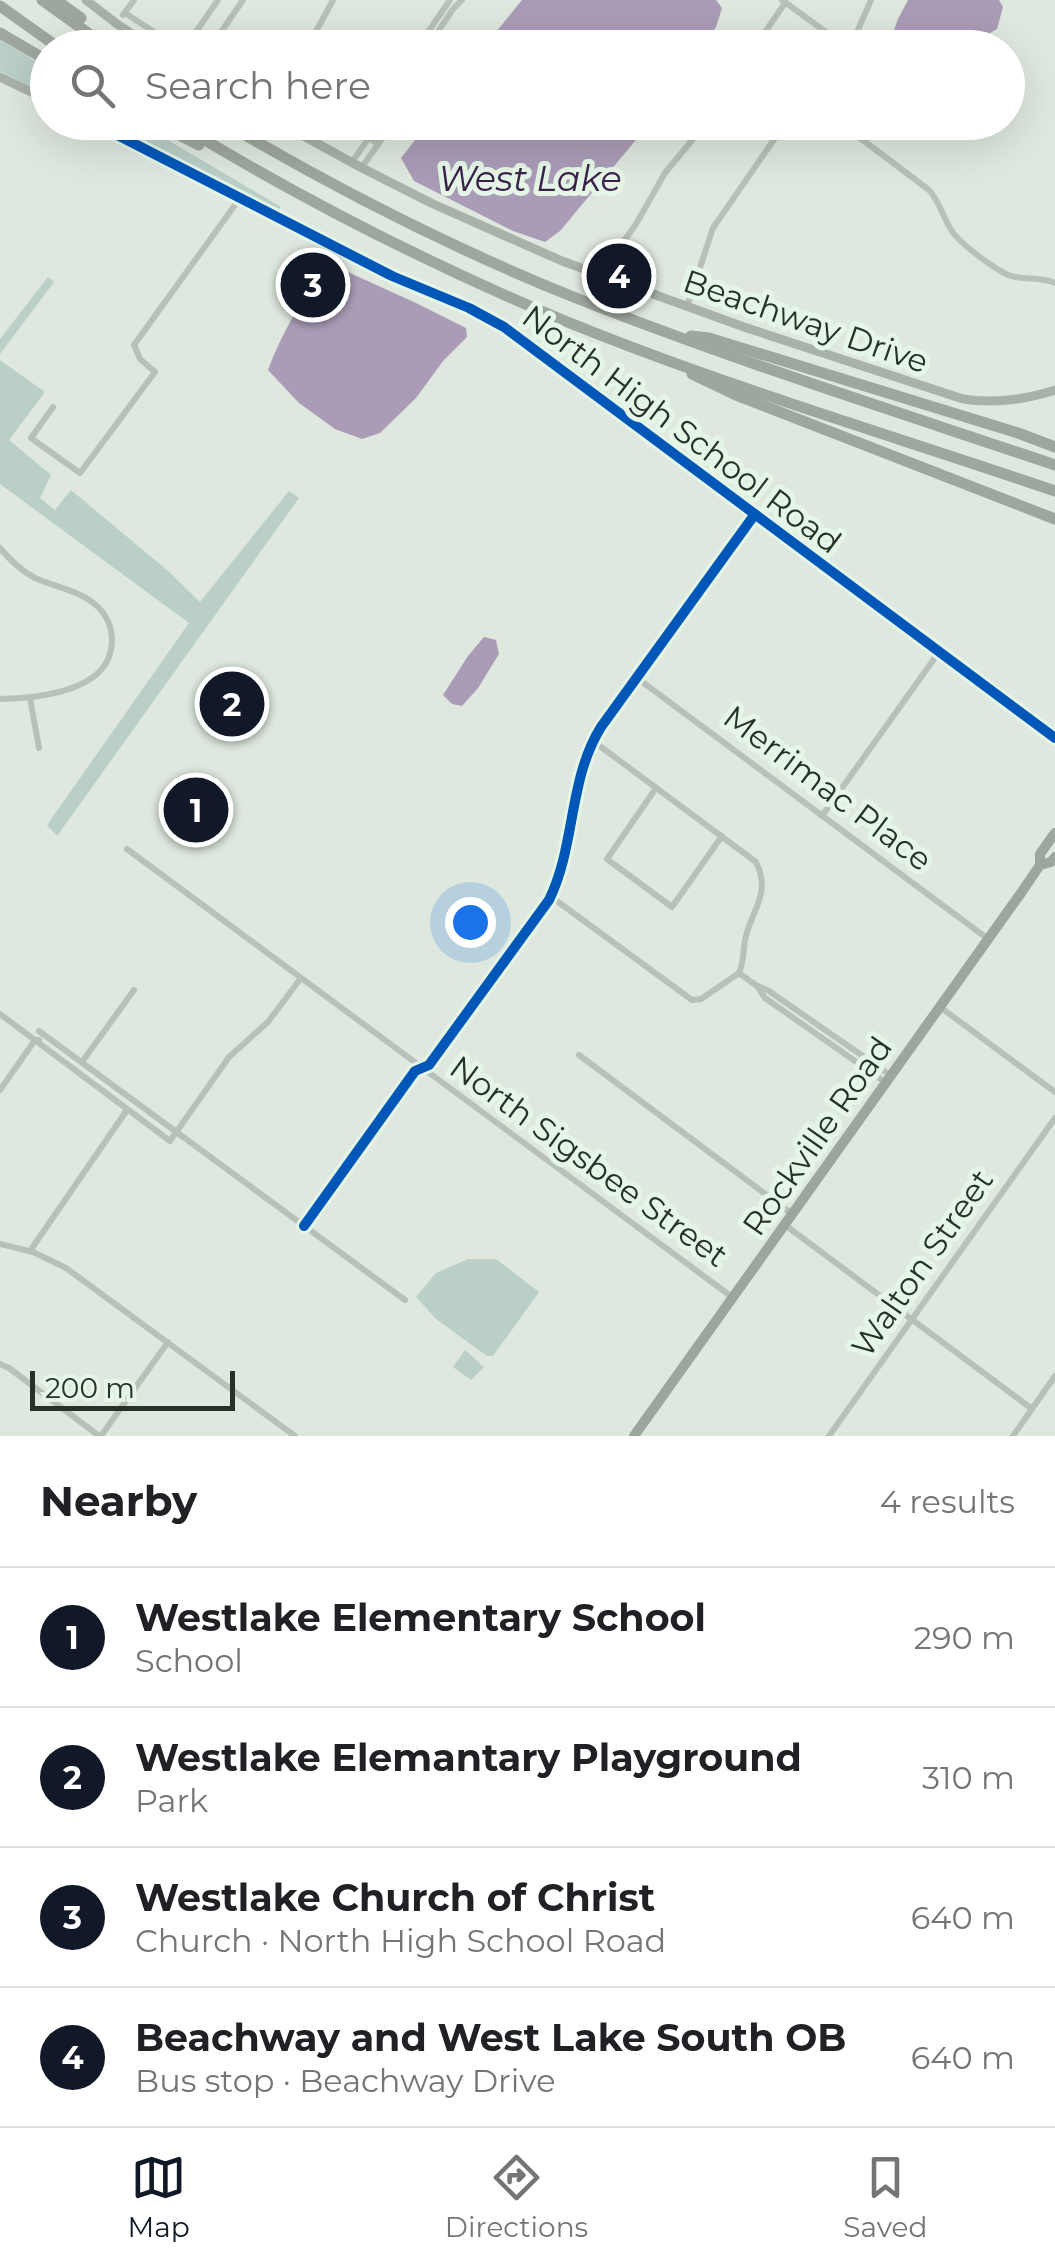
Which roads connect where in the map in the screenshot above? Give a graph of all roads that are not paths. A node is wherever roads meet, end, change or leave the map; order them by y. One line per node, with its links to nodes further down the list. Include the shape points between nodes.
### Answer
1 (42, 0): 17 (highway)
2 (56, 0): 18 (highway)
3 (86, 0): 15 (street)
4 (134, 0): 14 (street)
5 (218, 0): 21 (street)
6 (244, 0): 22 (street)
7 (334, 0): 23 (street)
8 (434, 0): 12 (street)
9 (462, 0): 12 (street)
10 (870, 0): 28 (street)
11 (784, 1): 26 (street); 27 (street)
12 (449, 5): 24 (street); 25 (street)
13 (0, 6): 16 (highway)
14 (125, 13): 15 (street); 20 (street)
15 (117, 24): 19 (street)
16 (34, 30)
17 (84, 30)
18 (96, 30)
19 (126, 30)
20 (151, 30)
21 (197, 30)
22 (223, 30)
23 (317, 30)
24 (430, 30)
25 (437, 30)
26 (765, 30)
27 (824, 30)
28 (857, 30)
29 (0, 33): 30 (highway)
30 (30, 50)
31 (0, 76): 32 (street)
32 (30, 91)
33 (128, 140): 48 (street, North High School Road)
34 (191, 140): 47 (highway)
35 (206, 140): 47 (highway)
36 (256, 140): 52 (highway, via 441,238)
37 (310, 140): 45 (street, Beachway Drive)
38 (368, 140): 45 (street)
39 (373, 140): 44 (street)
40 (381, 140): 44 (street)
41 (692, 140): 49 (street)
42 (773, 140): 51 (street, via 712,228)
43 (862, 140): 50 (street, via 929,190 952,232 1000,270)
44 (378, 144): 46 (street)
45 (352, 163): 46 (street, Beachway Drive)
46 (362, 168): 49 (street, Beachway Drive)
47 (282, 185): 53 (highway, via 458,273)
48 (240, 197): 55 (street, via 134,345 155,372 80,474 31,438); 59 (street, North High School Road, via 495,322)
49 (600, 275): 51 (street, Beachway Drive)
50 (1055, 282)
51 (687, 307): 54 (street, Beachway Drive, via 956,398 1004,402)
52 (672, 334): 56 (highway, via 710,338); 57 (highway)
53 (640, 350): 58 (highway); 60 (highway, via 736,395)
54 (1055, 390)
55 (53, 407)
56 (1055, 444)
57 (1055, 465)
58 (1055, 490)
59 (755, 514): 62 (street, North High School Road); 63 (street)
60 (1055, 519)
61 (0, 548): 64 (street, via 31,576 92,602 112,630 109,657 95,677)
62 (939, 652): 66 (street, North High School Road); 70 (street)
63 (637, 678): 67 (street); 70 (street, Merrimac Place)
64 (30, 698): 65 (street); 68 (street)
65 (0, 699)
66 (1055, 738)
67 (593, 741): 69 (street); 76 (street)
68 (38, 748)
69 (656, 788): 72 (street); 72 (street, via 607,859 672,907)
70 (822, 816): 77 (street, Merrimac Place)
71 (1055, 833): 75 (main road, Rockville Road)
72 (722, 836): 78 (street, via 756,862 762,878)
73 (127, 848): 79 (street, North Sigsbee Street)
74 (1055, 857): 75 (main road, Rockville Road)
75 (1040, 865): 77 (main road, Rockville Road)
76 (550, 896): 78 (street, via 692,1000); 88 (street)
77 (988, 938): 81 (main road, Rockville Road)
78 (739, 973): 89 (street, via 764,998)
79 (301, 978): 88 (street, North Sigsbee Street); 94 (street, via 230,1057)
80 (134, 990): 87 (street)
81 (940, 1006): 89 (main road, Rockville Road); 91 (street)
82 (0, 1014): 85 (street)
83 (39, 1031): 84 (street)
84 (50, 1039): 85 (street); 87 (street)
85 (35, 1040): 90 (street); 92 (street)
86 (579, 1055): 95 (street)
87 (82, 1063): 94 (street)
88 (422, 1068): 97 (street); 100 (street, North Sigsbee Street)
89 (887, 1078): 95 (main road, Rockville Road)
90 (0, 1090)
91 (1055, 1092)
92 (127, 1110): 94 (street, via 170,1142); 99 (street)
93 (1055, 1118): 102 (street, Walton Street)
94 (176, 1132): 97 (street)
95 (792, 1214): 96 (main road, Rockville Road)
96 (784, 1225): 100 (main road, Rockville Road); 102 (street)
97 (304, 1226): 101 (street)
98 (0, 1244): 99 (street)
99 (30, 1251): 103 (street, via 58,1262)
100 (732, 1298): 109 (main road, Rockville Road)
101 (405, 1300)
102 (912, 1319): 106 (street); 110 (street, Walton Street)
103 (168, 1342): 107 (street); 108 (street)
104 (0, 1364): 107 (street)
105 (1055, 1376): 106 (street)
106 (1032, 1409): 111 (street)
107 (100, 1436)
108 (295, 1436)
109 (634, 1436)
110 (829, 1436)
111 (1012, 1436)

